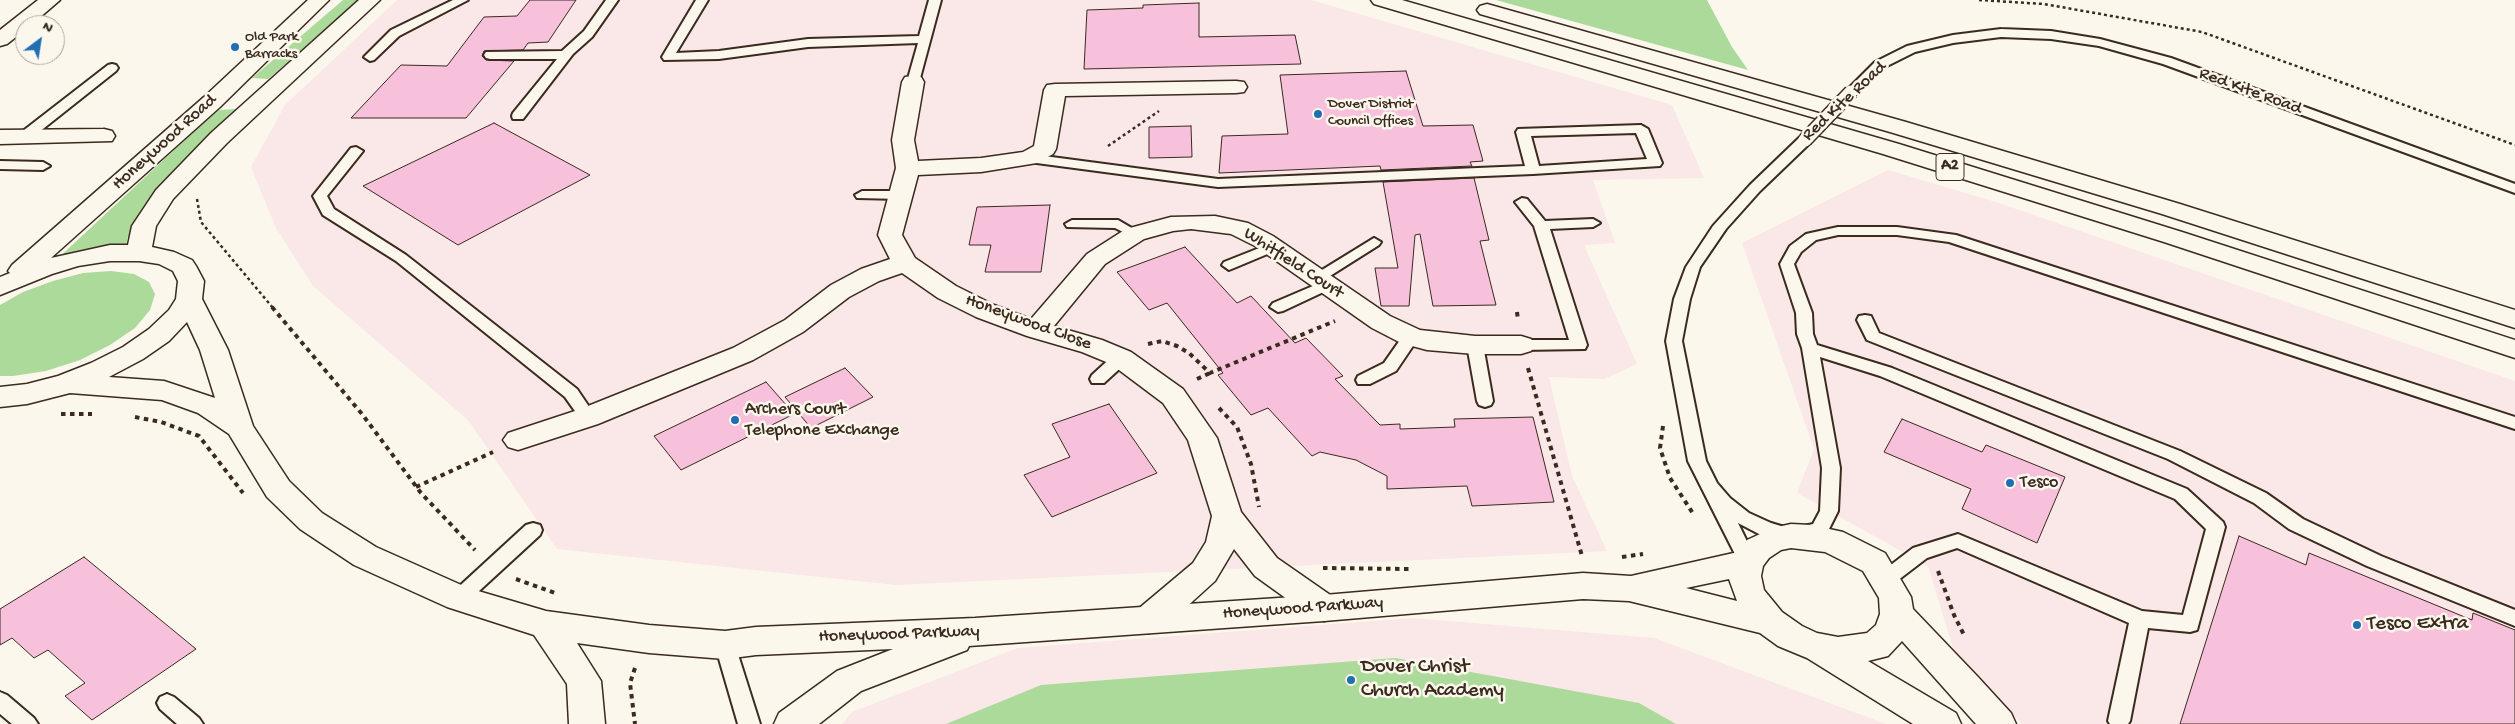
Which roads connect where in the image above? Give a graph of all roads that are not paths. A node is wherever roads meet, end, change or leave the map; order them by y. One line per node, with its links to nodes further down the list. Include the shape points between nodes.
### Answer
1 (50, 0): 11 (main road)
2 (319, 0): 42 (main road, Honeywood Road, via 212,102)
3 (370, 0): 38 (main road, Honeywood Road, via 219,138 164,195 144,226)
4 (462, 0): 14 (lane, via 395,33)
5 (612, 0): 13 (lane, via 588,34)
6 (702, 0): 10 (lane, via 668,57 719,55 808,43)
7 (935, 0): 10 (lane)
8 (1381, 0): 52 (main road, A2, via 1900,152)
9 (1450, 0): 45 (main road, A2, via 2171,209)
10 (924, 39): 16 (lane)
11 (0, 40)
12 (490, 55): 13 (lane)
13 (566, 55): 18 (lane)
14 (370, 57)
15 (112, 68): 21 (lane)
16 (913, 82): 26 (main road, Honeywood Close, via 903,140)
17 (1236, 87): 23 (main road, via 1054,90 1045,148)
18 (518, 116)
19 (104, 136): 21 (main road)
20 (0, 137): 21 (main road)
21 (24, 137)
22 (356, 151): 59 (lane, via 320,196 328,212 401,258 571,393)
23 (1029, 158): 26 (main road, via 981,165); 27 (lane, via 1218,182)
24 (0, 165): 25 (lane)
25 (43, 166)
26 (908, 168): 30 (main road, Honeywood Close)
27 (1533, 170): 27 (lane, via 1523,132 1641,128 1655,163)
28 (2515, 189): 63 (lane, Red Kite Road, bridge, via 2167,61 2100,43 2051,35 2001,33 1911,49 1879,65 1851,92 1720,226 1693,267 1682,299 1674,341 1697,460)
29 (862, 195): 30 (lane)
30 (901, 195): 39 (main road, Honeywood Close, via 890,235)
31 (1522, 202): 34 (lane)
32 (1593, 222): 34 (lane)
33 (1072, 224): 35 (lane, via 1118,224)
34 (1541, 225): 50 (lane, via 1578,345)
35 (1135, 234): 37 (main road, Whitfield Court, via 1171,224 1215,223 1239,228); 47 (main road, Whitfield Court, via 1096,259)
36 (1374, 242): 41 (lane)
37 (1272, 247): 40 (lane); 41 (main road, Whitfield Court)
38 (139, 253): 42 (main road, via 110,253 77,259 43,268); 43 (main road, via 165,257 183,266 191,281)
39 (904, 263): 47 (main road, Honeywood Close, via 947,292); 59 (main road, via 870,275 840,291 794,326 743,354)
40 (1229, 266)
41 (1322, 282): 44 (lane); 48 (main road, Whitfield Court, via 1381,322)
42 (4, 285)
43 (189, 299): 56 (main road, via 178,316 139,349 101,370); 61 (main road, Honeywood Parkway, via 214,350)
44 (1278, 307)
45 (2515, 319)
46 (1865, 320): 73 (lane, via 1873,336 2174,455 2260,498 2296,524 2374,561)
47 (1036, 330): 53 (main road, Honeywood Close, via 1092,346)
48 (1411, 337): 49 (main road, Whitfield Court); 55 (lane, via 1390,367)
49 (1475, 345): 50 (main road, Whitfield Court); 58 (lane)
50 (1521, 345)
51 (1810, 348): 60 (lane, via 1805,334 1804,313 1787,264 1795,249 1811,237 1838,231 1898,231 1935,235 2068,276); 66 (lane, via 1831,468 1829,511 1819,530); 74 (lane, via 1886,372 2181,494 2216,527 2190,624)
52 (2515, 349)
53 (1137, 350): 54 (lane); 64 (main road, Honeywood Close, via 1145,373 1173,396 1202,438)
54 (1098, 379)
55 (1364, 380)
56 (66, 384): 57 (main road); 61 (main road, Honeywood Parkway, via 164,392 208,406)
57 (0, 397)
58 (1485, 401)
59 (588, 417): 62 (main road)
60 (2515, 424)
61 (238, 427): 70 (main road, Honeywood Parkway, via 278,489 311,522 365,556)
62 (518, 440)
63 (1706, 482): 66 (lane, Red Kite Road, via 1743,518); 67 (lane, Red Kite Road)
64 (1227, 516): 71 (main road, Honeywood Close, via 1266,567); 75 (main road, Honeywood Close, via 1221,544 1204,572)
65 (533, 530): 70 (lane)
66 (1791, 536): 67 (main road, via 1773,540 1758,549); 68 (main road, via 1811,536 1855,551 1874,562)
67 (1748, 562): 69 (main road, Honeywood Parkway); 76 (main road, via 1748,591)
68 (1886, 579): 72 (main road, via 1895,597); 74 (lane, via 1920,553 1958,541)
69 (1629, 588): 71 (main road, Honeywood Parkway, via 1583,586); 76 (main road, Honeywood Parkway)
70 (460, 598): 77 (main road, Honeywood Parkway)
71 (1324, 608): 75 (main road, Honeywood Parkway)
72 (1897, 614): 80 (main road, via 1889,633 1876,646 1838,650); 90 (main road)
73 (2515, 618)
74 (2140, 619): 83 (lane)
75 (1149, 620): 78 (main road, Honeywood Parkway)
76 (1770, 622): 80 (main road, via 1790,636)
77 (546, 625): 79 (main road, Honeywood Parkway); 86 (main road, via 584,682)
78 (975, 632): 79 (main road, Honeywood Parkway); 88 (main road, via 849,681)
79 (725, 645): 87 (lane)
80 (1814, 646): 89 (main road)
81 (0, 701): 84 (lane)
82 (167, 703): 85 (lane)
83 (2119, 720)
84 (27, 724)
85 (192, 724)
86 (587, 724)
87 (749, 724)
88 (792, 724)
89 (1943, 724)
90 (1998, 724)

